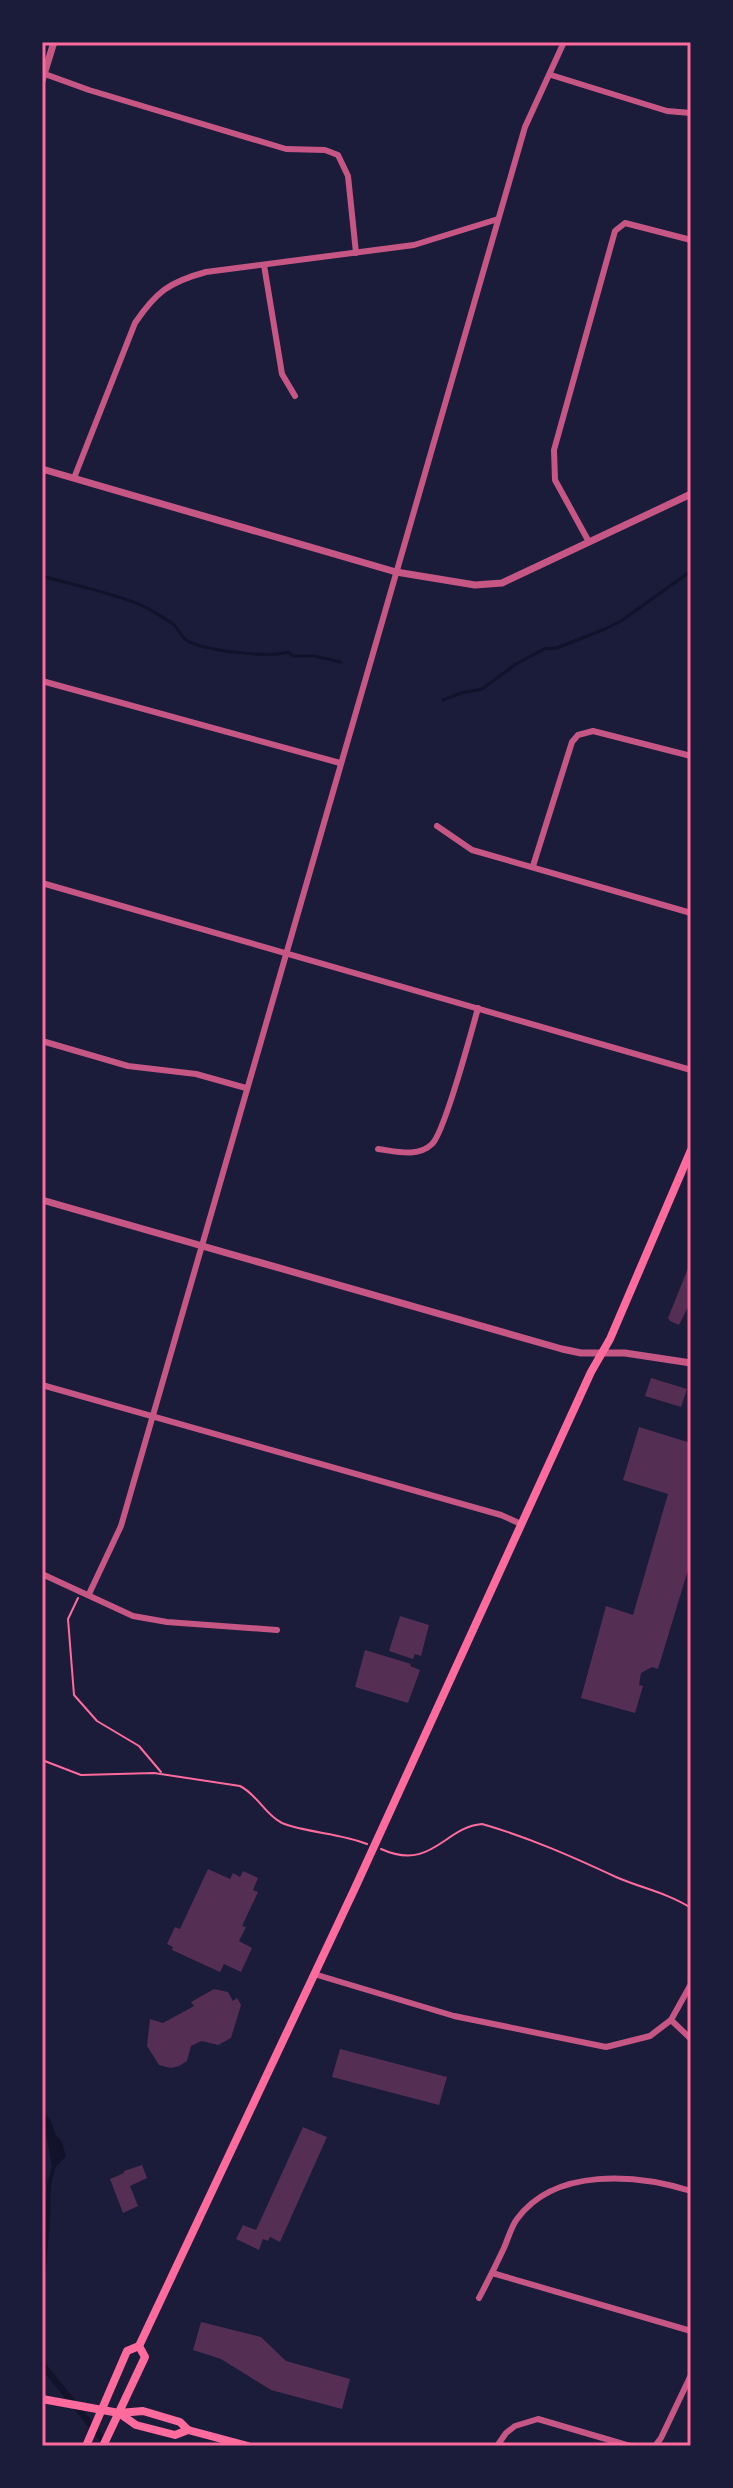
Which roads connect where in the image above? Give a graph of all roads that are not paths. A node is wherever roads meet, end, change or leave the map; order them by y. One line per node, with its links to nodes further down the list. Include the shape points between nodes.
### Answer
1 (54, 42): 4 (street)
2 (564, 42): 3 (street)
3 (551, 75): 5 (street, via 667,111); 6 (street, via 525,127)
4 (43, 76): 8 (street, via 286,149 338,155 348,176)
5 (691, 113)
6 (498, 219): 8 (street, via 414,245); 15 (street)
7 (691, 240): 14 (street, via 625,223 615,231 554,450 555,480)
8 (356, 253): 9 (street)
9 (264, 265): 10 (street, via 282,374); 12 (street, via 183,278 148,305 135,323)
10 (295, 396)
11 (42, 469): 12 (street)
12 (74, 478): 15 (street)
13 (691, 494): 14 (street)
14 (589, 542): 15 (street, via 493,585)
15 (396, 572): 18 (street)
16 (42, 681): 18 (street)
17 (691, 756): 20 (street, via 593,731 578,735)
18 (340, 763): 23 (street)
19 (437, 826): 20 (street, via 472,850)
20 (533, 866): 22 (street)
21 (42, 883): 23 (street)
22 (691, 913)
23 (285, 953): 24 (street); 27 (street)
24 (478, 1008): 26 (street); 28 (street, via 433,1144 417,1153)
25 (42, 1041): 27 (street, via 128,1066 196,1074)
26 (691, 1070)
27 (246, 1088): 31 (street)
28 (378, 1149)
29 (691, 1150): 32 (main road)
30 (42, 1200): 31 (street)
31 (201, 1246): 32 (street, via 562,1349); 35 (street)
32 (603, 1354): 33 (street); 36 (main road)
33 (691, 1363)
34 (42, 1385): 35 (street)
35 (151, 1417): 36 (street); 38 (street, via 121,1526)
36 (521, 1524): 40 (main road)
37 (42, 1574): 38 (street)
38 (86, 1592): 39 (street, via 133,1616)
39 (277, 1630)
40 (314, 1974): 42 (street, via 454,2016 606,2047 650,2036); 48 (main road)
41 (691, 1984): 42 (street)
42 (671, 2020): 43 (street)
43 (691, 2039)
44 (691, 2191): 45 (street, via 603,2178 558,2188 517,2219)
45 (492, 2273): 46 (street); 47 (street)
46 (479, 2298)
47 (691, 2331)
48 (139, 2346): 51 (main road, via 127,2351); 52 (main road, via 145,2357)
49 (691, 2375): 59 (street)
50 (42, 2399): 51 (main road)
51 (101, 2409): 52 (main road); 54 (main road)
52 (119, 2413): 53 (main road, via 143,2411 180,2422); 53 (main road, via 136,2425 175,2435); 55 (main road)
53 (188, 2430): 56 (main road)
54 (86, 2446)
55 (103, 2446)
56 (248, 2446)
57 (497, 2446): 58 (street, via 515,2426 538,2419)
58 (630, 2446)
59 (655, 2446)

